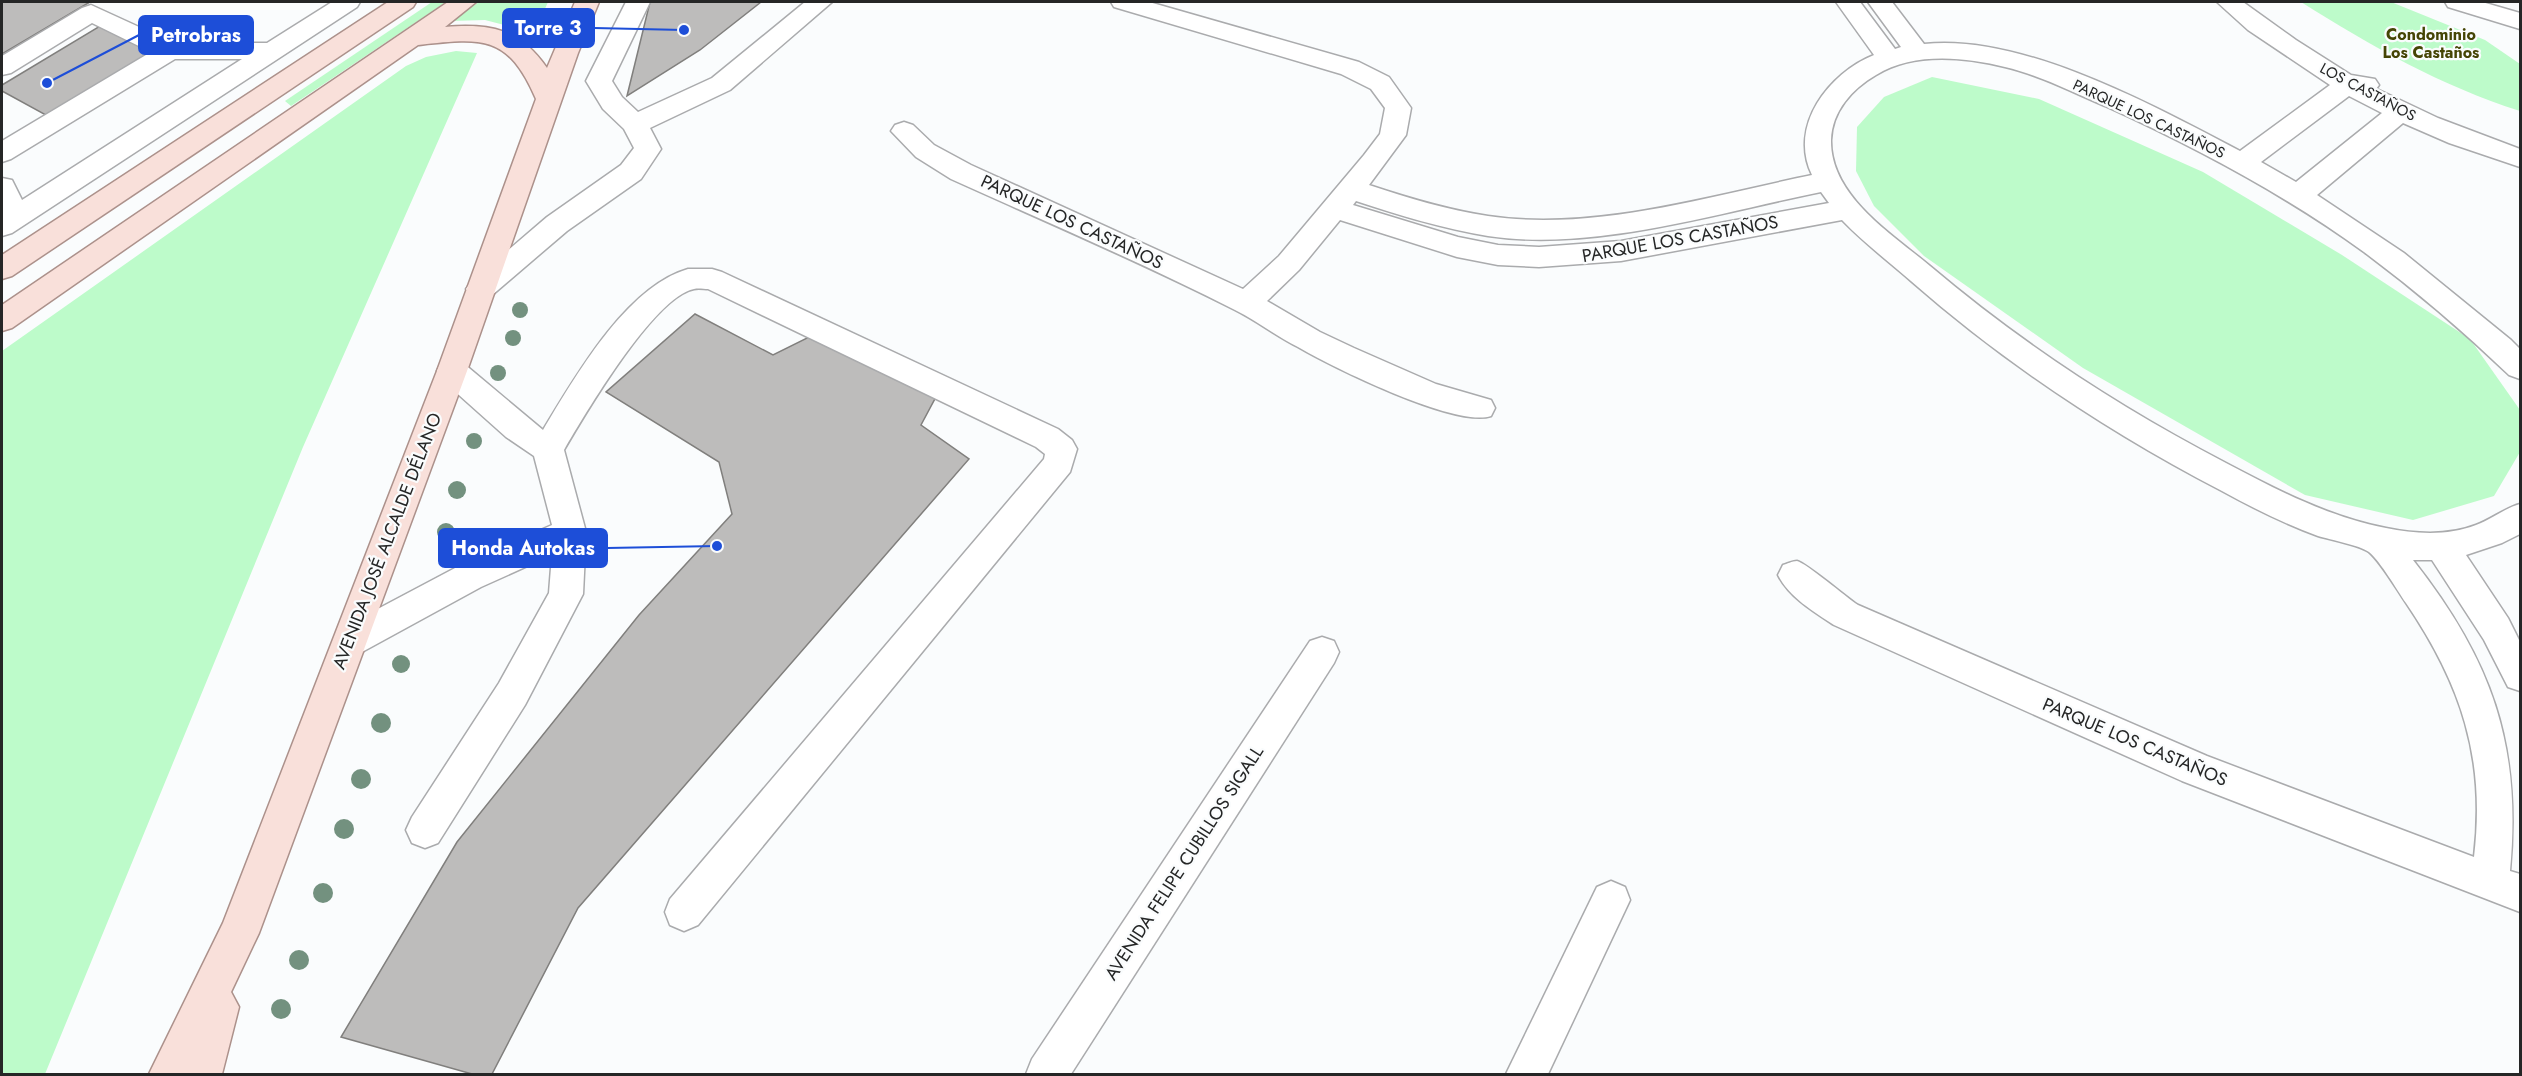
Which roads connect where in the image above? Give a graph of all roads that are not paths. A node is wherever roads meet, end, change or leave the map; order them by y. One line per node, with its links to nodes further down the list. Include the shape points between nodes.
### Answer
1 (348, 2): 18 (street)
2 (404, 2): 37 (main road)
3 (464, 2): 16 (main road)
4 (587, 2): 23 (main road, AVENIDA JOSÉ ALCALDE DÉLANO)
5 (613, 2): 15 (street, via 614,21)
6 (638, 2): 15 (street)
7 (820, 2): 25 (street, via 721,84)
8 (1123, 2): 34 (street, via 1278,45 1350,68 1380,83 1398,108 1396,127)
9 (1848, 2): 20 (street)
10 (1880, 2): 19 (street)
11 (2229, 2): 22 (street, LOS CASTAÑOS)
12 (2260, 2): 24 (street, LOS CASTAÑOS)
13 (2457, 2): 14 (street)
14 (2520, 21)
15 (621, 37): 25 (street, via 599,81 612,103)
16 (412, 38): 23 (main road, via 470,33 509,42 529,57); 40 (main road)
17 (170, 51): 18 (street); 21 (street, via 91,13); 28 (street)
18 (274, 51): 36 (street)
19 (1917, 52): 20 (street, PARQUE LOS CASTAÑOS); 30 (street, PARQUE LOS CASTAÑOS, via 1976,54 2034,68 2153,118)
20 (1889, 58): 31 (street, PARQUE LOS CASTAÑOS, via 1859,72 1827,108 1817,139)
21 (2, 67)
22 (2347, 85): 24 (street, LOS CASTAÑOS); 30 (street, PARQUE LOS CASTAÑOS)
23 (549, 99): 38 (main road, AVENIDA JOSÉ ALCALDE DÉLANO)
24 (2399, 99): 27 (street, LOS CASTAÑOS, via 2472,118); 29 (street, LOS CASTAÑOS, via 2474,142); 33 (street)
25 (635, 124): 38 (street, via 648,150 631,172 549,230)
26 (904, 131): 39 (street, PARQUE LOS CASTAÑOS, via 925,151 961,172)
27 (2520, 136)
28 (2, 153)
29 (2520, 158)
30 (2241, 163): 33 (street, PARQUE LOS CASTAÑOS)
31 (1828, 181): 34 (street, PARQUE LOS CASTAÑOS, via 1629,222 1567,229 1478,224 1402,206); 35 (street, PARQUE LOS CASTAÑOS)
32 (2, 186): 36 (street)
33 (2297, 196): 41 (street, PARQUE LOS CASTAÑOS, via 2349,228 2432,289)
34 (1343, 199): 35 (street, PARQUE LOS CASTAÑOS, via 1447,245 1498,255 1539,257 1621,251); 39 (street, via 1289,263)
35 (1850, 209): 47 (street, PARQUE LOS CASTAÑOS, via 1933,285 2072,390 2143,433 2275,503)
36 (8, 221)
37 (2, 268)
38 (481, 289): 42 (main road, AVENIDA JOSÉ ALCALDE DÉLANO)
39 (1247, 303): 43 (street, PARQUE LOS CASTAÑOS, via 1342,356 1425,392)
40 (2, 320)
41 (2520, 367)
42 (452, 371): 44 (street, via 517,428); 50 (main road, AVENIDA JOSÉ ALCALDE DÉLANO)
43 (1480, 408)
44 (549, 448): 46 (street); 56 (street, via 577,399 640,316 665,292 687,279 712,279 1061,448 1059,463)
45 (2520, 517): 48 (street, PARQUE LOS CASTAÑOS, via 2486,537)
46 (570, 532): 50 (street, via 469,577); 53 (street, via 566,594 512,694)
47 (2379, 541): 48 (street, PARQUE LOS CASTAÑOS); 54 (street, PARQUE LOS CASTAÑOS, via 2447,634 2479,701 2496,779)
48 (2442, 547): 52 (street, via 2496,629)
49 (1795, 575): 54 (street, PARQUE LOS CASTAÑOS, via 1823,600 1870,627 2184,764)
50 (350, 641): 57 (main road, AVENIDA JOSÉ ALCALDE DÉLANO)
51 (1322, 652): 60 (street, AVENIDA FELIPE CUBILLOS SIGALL)
52 (2520, 676)
53 (424, 830)
54 (2505, 886)
55 (1611, 900): 61 (street)
56 (684, 912)
57 (239, 933): 58 (main road, AVENIDA JOSÉ ALCALDE DÉLANO); 59 (main road)
58 (170, 1074)
59 (201, 1074)
60 (1047, 1074)
61 (1527, 1074)

